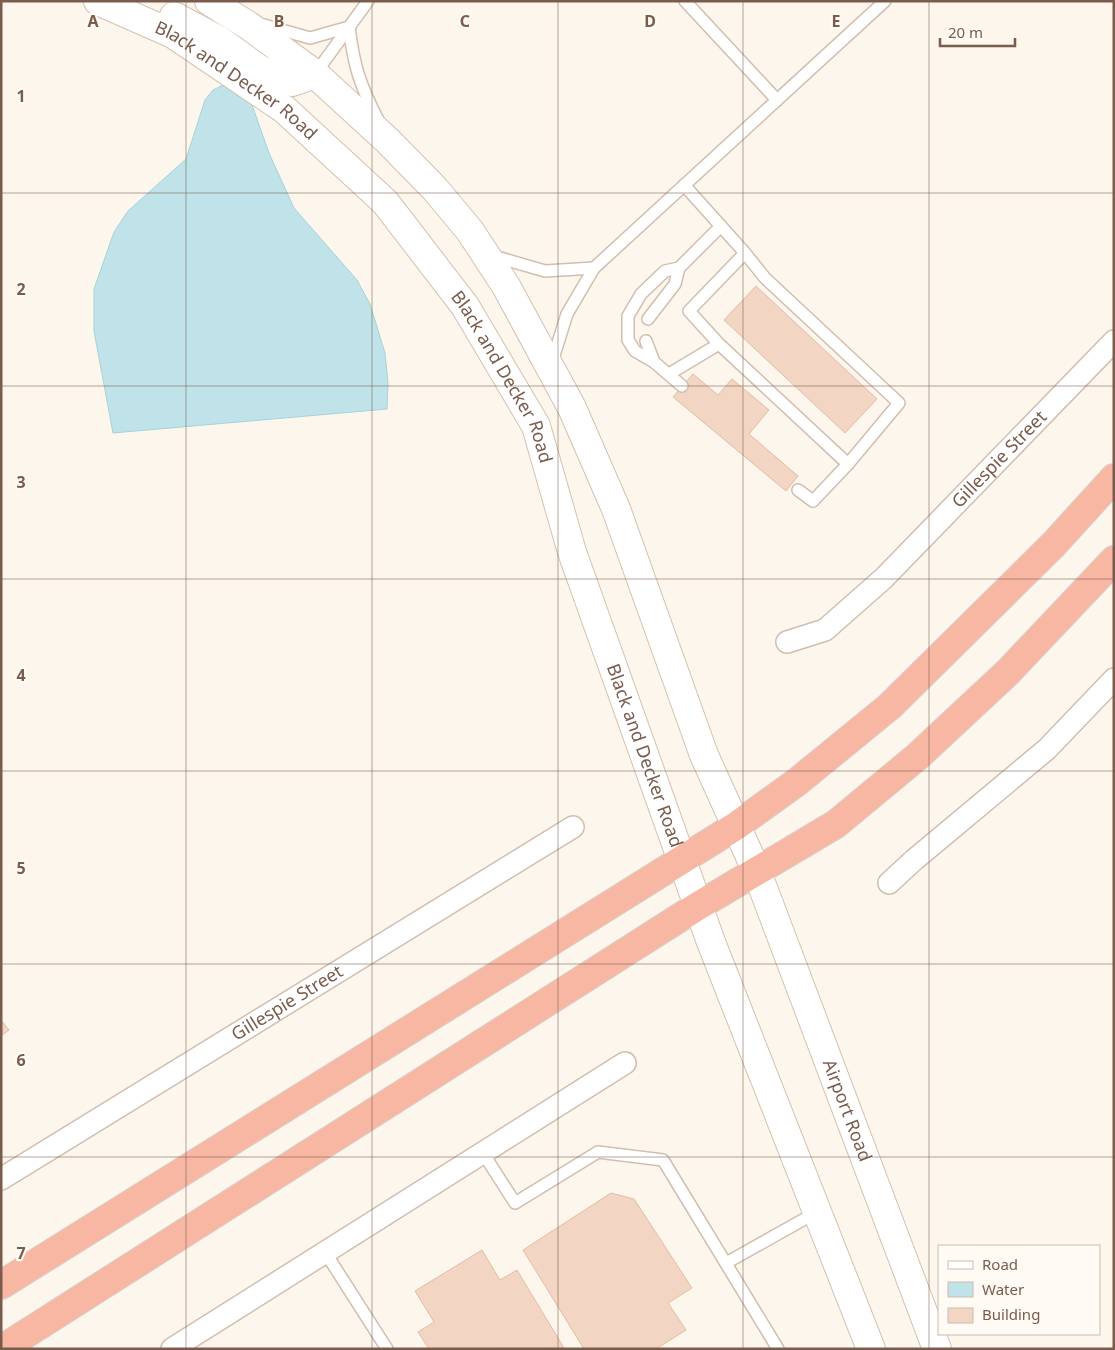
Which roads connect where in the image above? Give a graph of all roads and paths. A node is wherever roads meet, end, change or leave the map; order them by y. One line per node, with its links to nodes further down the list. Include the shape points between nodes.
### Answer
1 (98, 1): 34 (main road, Black and Decker Road, via 173,34 284,108 385,202 465,306 536,426 572,552)
2 (146, 1): 9 (main road, via 219,40 259,69 292,82)
3 (209, 1): 7 (main road)
4 (368, 1): 8 (lane)
5 (685, 1): 10 (lane)
6 (884, 1): 10 (lane)
7 (232, 16): 8 (lane, via 310,38); 9 (main road)
8 (349, 28): 9 (lane); 11 (lane, via 353,63)
9 (315, 74): 11 (main road)
10 (777, 100): 12 (lane)
11 (388, 141): 15 (main road, via 440,195)
12 (684, 185): 13 (lane); 16 (lane)
13 (721, 226): 14 (lane); 17 (lane)
14 (745, 253): 21 (lane, via 689,311); 26 (lane, via 765,278 899,402)
15 (486, 254): 16 (lane, via 545,271); 23 (main road)
16 (594, 268): 23 (lane, via 568,314)
17 (679, 268): 18 (lane, via 675,284); 22 (lane, via 665,271 641,294 628,316 628,340 635,351)
18 (648, 319)
19 (646, 341): 22 (lane)
20 (1114, 341): 30 (street, Gillespie Street, via 884,578 826,630)
21 (719, 344): 24 (lane); 26 (lane)
22 (654, 362): 24 (lane)
23 (550, 368): 32 (main road, via 572,408 616,509 704,755)
24 (669, 374): 25 (lane)
25 (682, 386)
26 (848, 464): 28 (lane, via 813,501)
27 (1114, 478): 32 (highway, via 1054,544 890,706 797,782)
28 (798, 490)
29 (1114, 560): 35 (highway, via 1008,672 918,756 836,824)
30 (787, 642)
31 (1114, 679): 36 (street, via 1047,749)
32 (736, 826): 34 (highway); 35 (main road)
33 (573, 827): 40 (street, Gillespie Street)
34 (681, 859): 37 (main road, Black and Decker Road); 44 (highway)
35 (757, 872): 37 (highway); 45 (main road, Airport Road)
36 (889, 884)
37 (698, 906): 41 (main road); 46 (highway)
38 (625, 1063): 39 (street)
39 (483, 1153): 42 (street); 43 (lane, via 514,1203 598,1152 663,1160)
40 (1, 1179)
41 (817, 1212): 43 (lane); 50 (main road)
42 (325, 1252): 47 (street); 48 (lane)
43 (726, 1263): 49 (lane)
44 (1, 1285)
45 (932, 1348)
46 (2, 1349)
47 (172, 1349)
48 (387, 1349)
49 (778, 1349)
50 (871, 1349)

